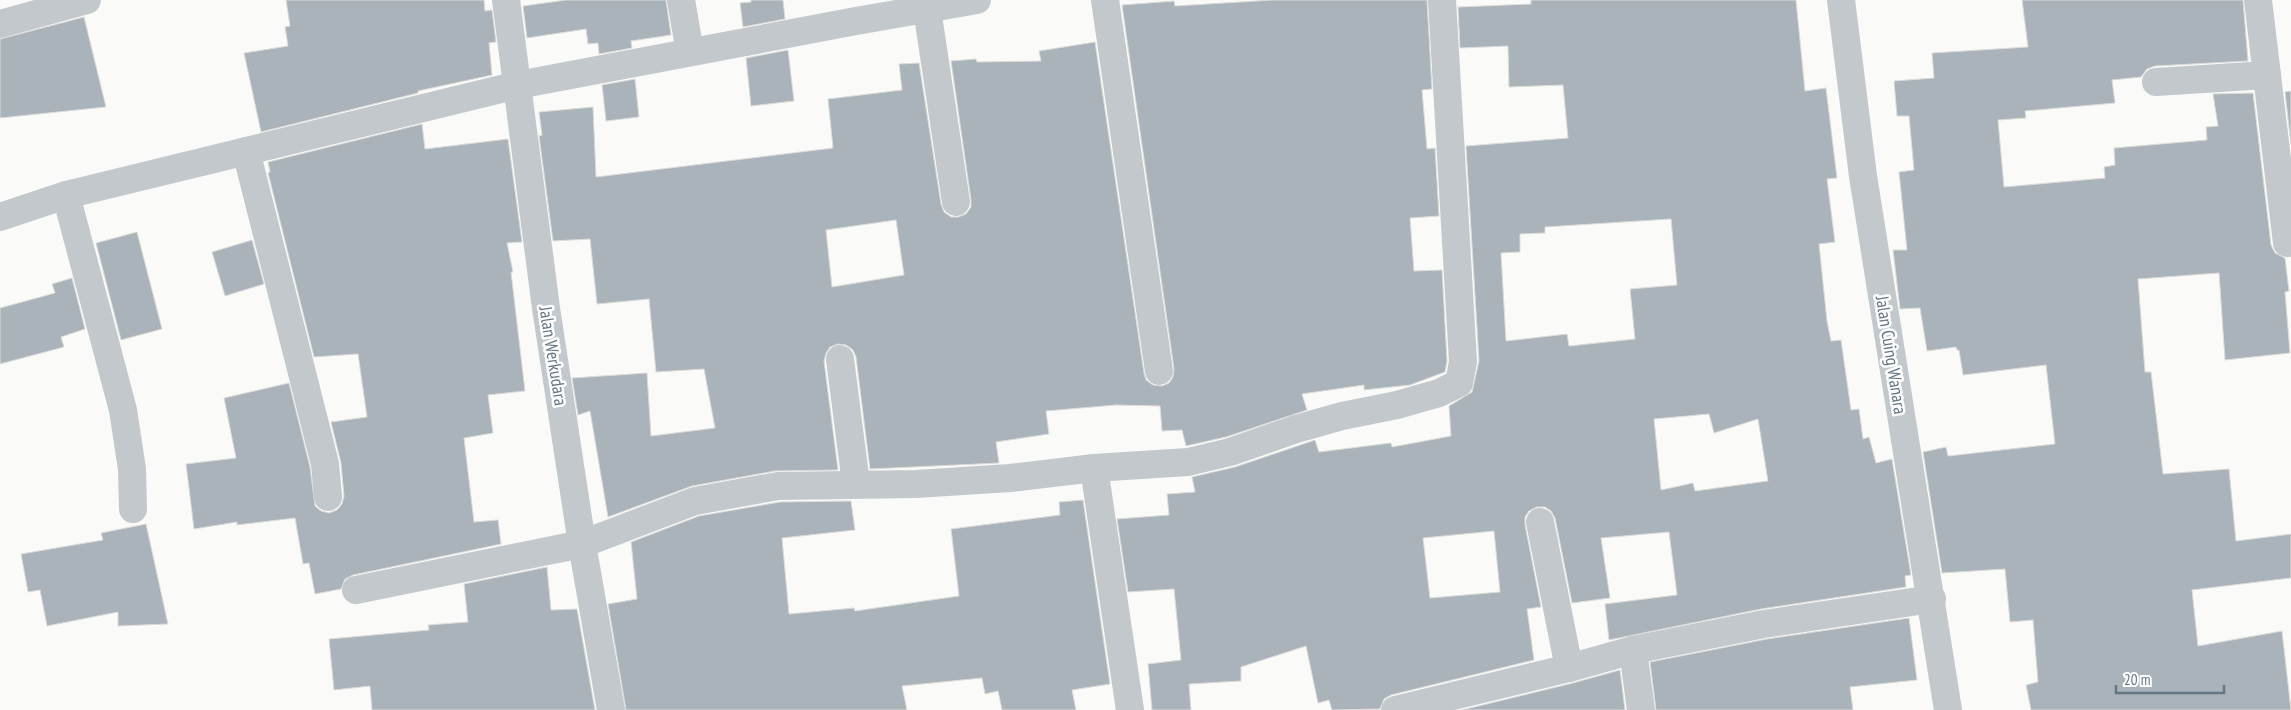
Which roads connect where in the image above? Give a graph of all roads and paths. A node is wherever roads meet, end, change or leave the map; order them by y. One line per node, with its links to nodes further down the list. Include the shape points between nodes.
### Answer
1 (87, 0): 11 (street)
2 (506, 0): 15 (street, Jalan Werkudara)
3 (681, 0): 12 (street)
4 (977, 0): 9 (street)
5 (1105, 0): 22 (street)
6 (1442, 0): 23 (street, via 1463,362 1459,383 1439,393 1296,428 1230,452 1188,462)
7 (1841, 0): 30 (street, Jalan Cuing Wanara, via 1863,176)
8 (2258, 0): 13 (street)
9 (927, 9): 10 (street); 18 (street)
10 (855, 10): 12 (street)
11 (0, 24)
12 (690, 52): 15 (street)
13 (2267, 75): 14 (street); 20 (street)
14 (2156, 82)
15 (518, 85): 16 (street); 28 (street, Jalan Werkudara, via 546,308)
16 (246, 151): 17 (street); 25 (street, via 325,464)
17 (66, 195): 19 (street); 26 (street, via 123,410 132,469)
18 (956, 202)
19 (0, 217)
20 (2287, 243)
21 (840, 359): 24 (street)
22 (1159, 371)
23 (1094, 468): 24 (street, via 1010,478); 34 (street)
24 (856, 484): 28 (street, via 778,486 696,501)
25 (328, 496)
26 (133, 509)
27 (1540, 522): 32 (street)
28 (582, 544): 29 (street); 33 (street, Jalan Werkudara)
29 (356, 590)
30 (1932, 599): 31 (street, via 1764,624); 37 (street, Jalan Cuing Wanara)
31 (1633, 650): 32 (street); 36 (street)
32 (1569, 668): 35 (street)
33 (611, 710)
34 (1130, 710)
35 (1395, 710)
36 (1641, 710)
37 (1948, 710)

